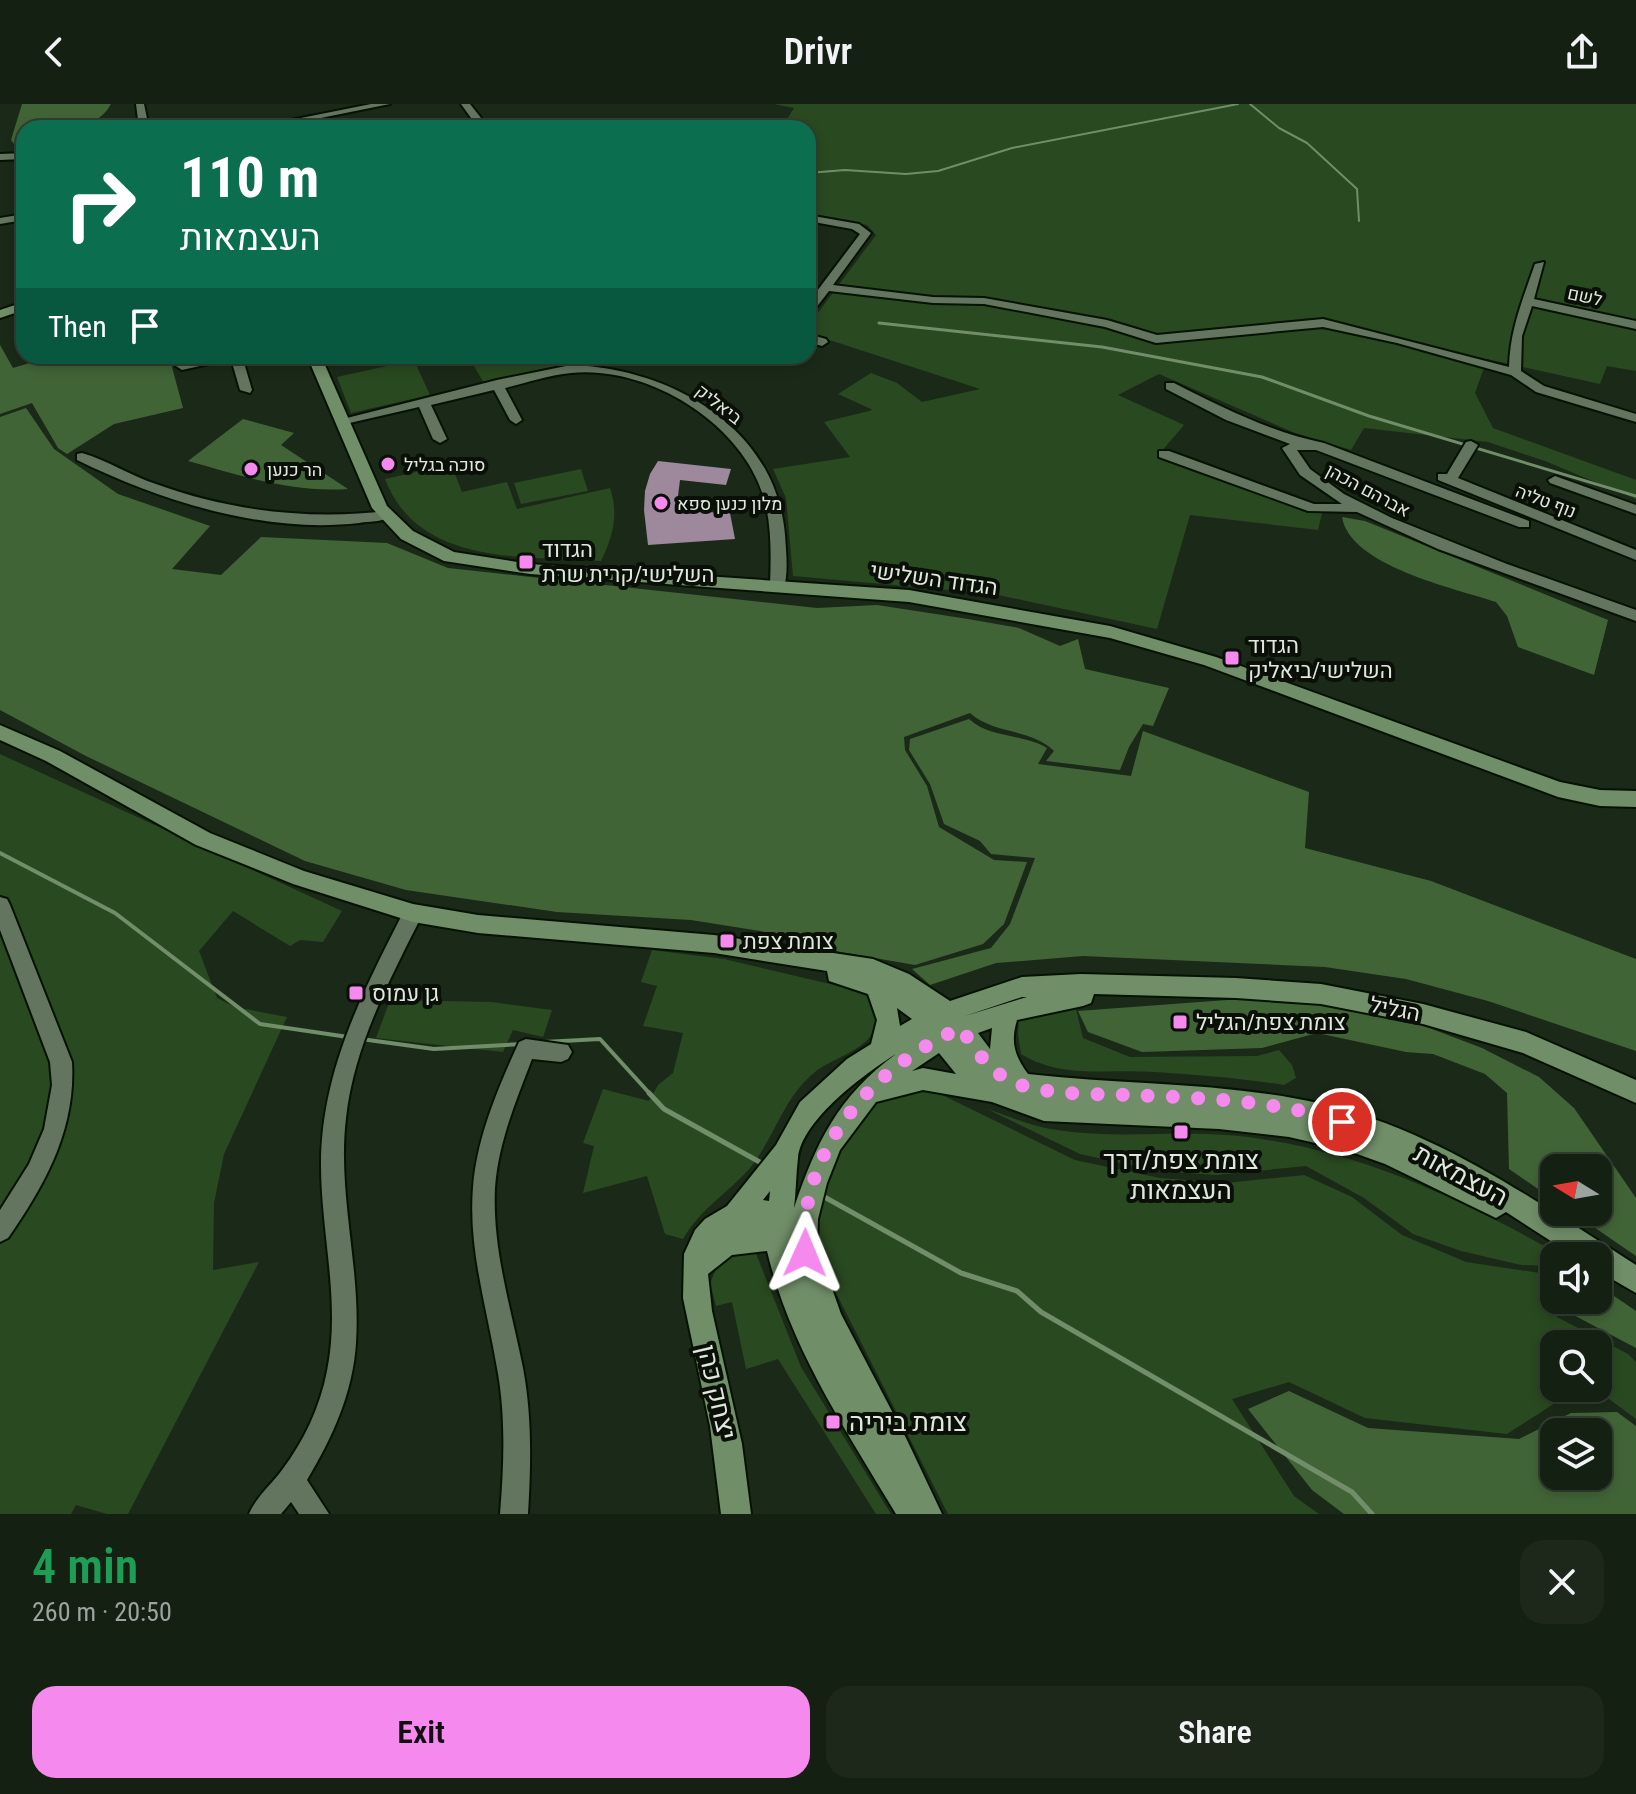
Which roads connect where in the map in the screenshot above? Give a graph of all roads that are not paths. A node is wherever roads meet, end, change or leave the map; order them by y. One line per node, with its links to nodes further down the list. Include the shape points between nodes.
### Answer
1 (386, 104): 2 (street)
2 (296, 120)
3 (816, 219): 5 (street, via 866,233)
4 (1540, 264): 7 (street)
5 (826, 287): 6 (street); 17 (street, via 984,301 1107,324 1156,339 1323,323)
6 (816, 300)
7 (1526, 301): 8 (street, לשם); 17 (street, via 1516,336)
8 (1636, 325)
9 (816, 340): 10 (street)
10 (822, 342)
11 (191, 364): 15 (street)
12 (238, 364): 20 (street)
13 (317, 364): 24 (street, הגדוד השלישי)
14 (597, 364): 16 (street)
15 (182, 366)
16 (590, 368): 18 (street, ביאליק); 36 (street, ביאליק, via 624,373 673,392 715,419 745,450 757,464 773,505)
17 (1515, 372): 22 (street, via 1540,389)
18 (497, 384): 21 (street, ביאליק); 23 (street)
19 (1170, 386): 26 (street, via 1231,417)
20 (246, 390)
21 (423, 402): 24 (street, ביאליק); 25 (street)
22 (1636, 418)
23 (516, 420)
24 (341, 421): 33 (street, הגדוד השלישי)
25 (440, 439)
26 (1304, 444): 31 (street, אברהם הכהן, via 1289,448 1301,471); 34 (street, אברהם הכהן, via 1347,455)
27 (1471, 445): 35 (street, נוף טליה, via 1446,478)
28 (1164, 454): 31 (street, via 1313,508)
29 (82, 457): 33 (street, via 107,471 226,508 347,521)
30 (1555, 480): 32 (street, נוף טליה)
31 (1358, 508): 37 (street, אברהם הכהן)
32 (1636, 510)
33 (387, 515): 36 (street, הגדוד השלישי, via 435,552 492,566)
34 (1524, 524)
35 (1636, 555)
36 (778, 586): 39 (street, הגדוד השלישי, via 939,600 1134,638 1261,678 1536,782 1600,798)
37 (1636, 616)
38 (0, 732): 41 (street, via 203,839 300,878)
39 (1636, 799)
40 (0, 905): 56 (street, via 61,1062 64,1084 49,1145)
41 (413, 913): 42 (street); 61 (street, via 363,1016 339,1094 334,1169 343,1345 323,1425)
42 (811, 959): 43 (street, via 830,972); 46 (street, via 873,969 901,981)
43 (877, 988): 46 (street); 48 (street, via 889,1011)
44 (1140, 988): 45 (street, הגליל, via 1033,1003); 46 (street, הגליל, via 1022,987); 50 (street, הגליל, via 1321,994 1423,1014 1526,1043)
45 (1008, 1014): 46 (street, הגליל); 49 (street, via 1000,1032)
46 (945, 1024): 48 (street); 49 (street, העצמאות, via 964,1067); 51 (street)
47 (561, 1052): 64 (street, via 526,1049 494,1133 484,1184 487,1266 511,1371 517,1427)
48 (879, 1052): 52 (street, via 809,1110)
49 (1009, 1090): 51 (street, via 923,1079); 57 (street, העצמאות, via 1044,1109 1208,1118 1332,1134 1452,1182); 60 (street, העצמאות, via 1198,1098 1320,1115 1456,1166)
50 (1636, 1092)
51 (864, 1095): 55 (street, via 827,1149)
52 (785, 1154): 53 (street, יצחק כהן); 54 (street)
53 (737, 1212): 54 (street); 59 (street, יצחק כהן, via 713,1229 701,1246)
54 (777, 1225): 55 (street); 59 (street, via 717,1246); 66 (street, via 790,1291 817,1353)
55 (803, 1225): 67 (street, via 805,1253 838,1339)
56 (0, 1230)
57 (1565, 1242)
58 (1612, 1267): 60 (street, העצמאות)
59 (695, 1270): 65 (street, יצחק כהן, via 697,1303 731,1453)
60 (1636, 1280)
61 (289, 1484): 62 (street); 63 (street)
62 (263, 1514)
63 (315, 1514)
64 (514, 1514)
65 (736, 1514)
66 (913, 1514)
67 (927, 1514)

